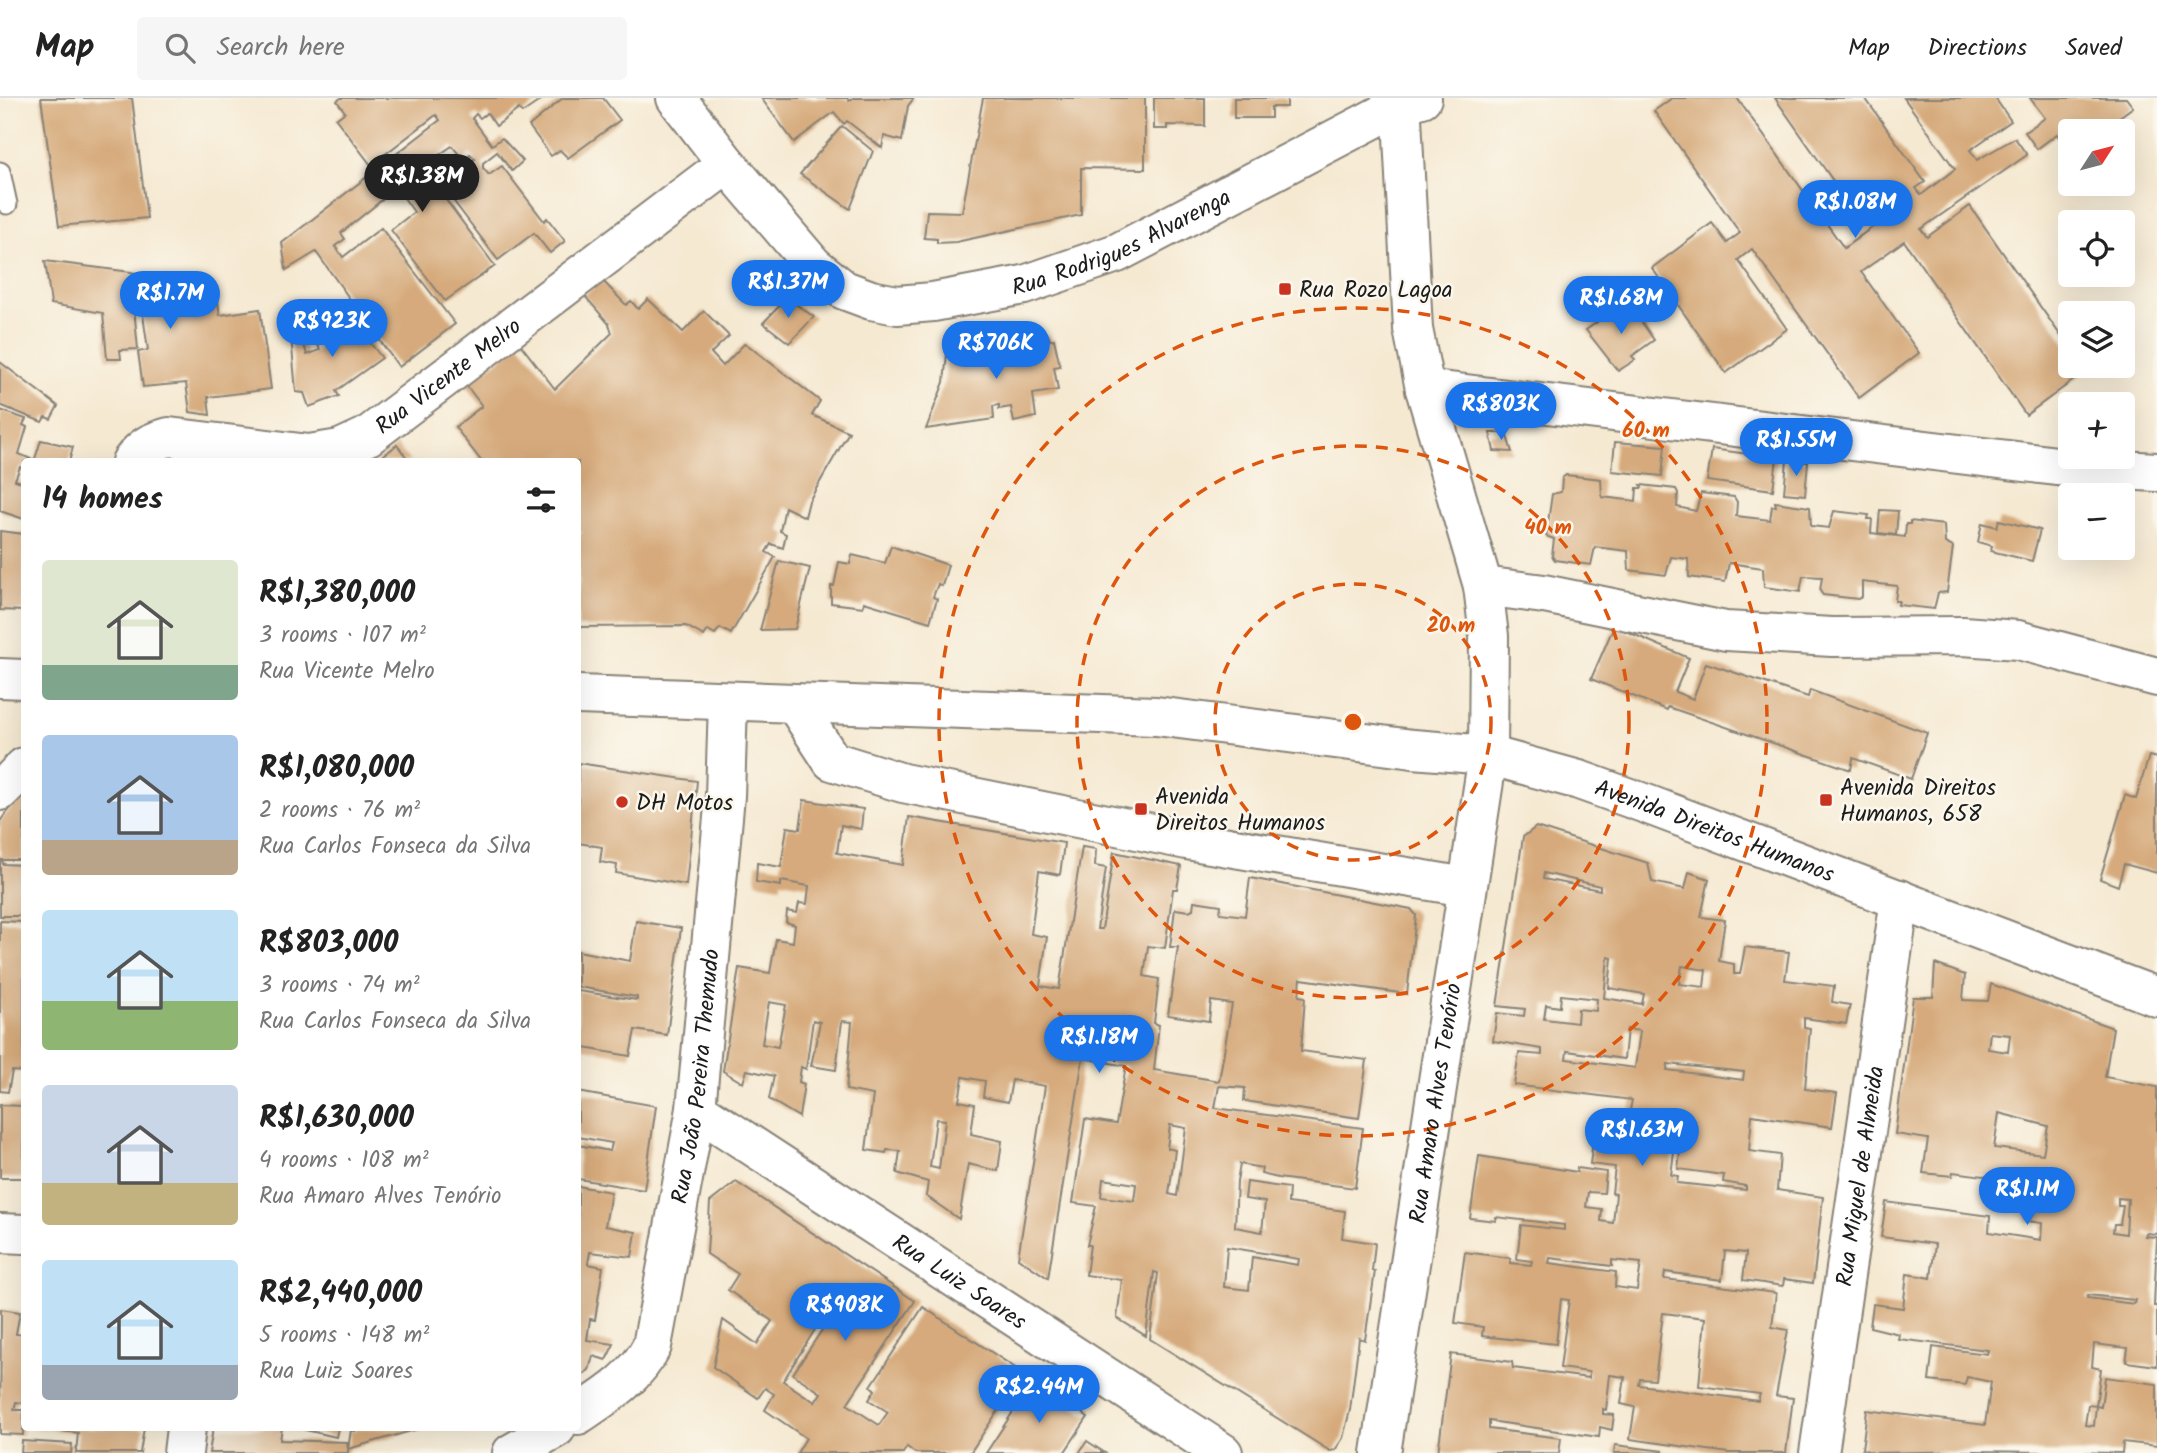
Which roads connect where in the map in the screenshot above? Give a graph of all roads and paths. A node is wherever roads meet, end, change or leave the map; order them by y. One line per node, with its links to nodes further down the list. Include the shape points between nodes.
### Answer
1 (676, 98): 3 (street, Rua Rodrigues Alvarenga)
2 (1408, 100): 3 (street, Rua Rodrigues Alvarenga, via 1117,253 1024,285 933,302 897,305 844,290 813,265); 6 (street, via 1413,329)
3 (727, 164): 7 (street, Rua Vicente Melro, via 368,436 340,449 309,454 169,437 152,442)
4 (0, 173): 5 (lane)
5 (7, 204)
6 (1425, 389): 8 (street, via 2065,467); 9 (street)
7 (134, 458)
8 (2157, 472)
9 (1483, 586): 10 (street, via 1726,631 2018,640); 16 (street, via 1489,636)
10 (2157, 677)
11 (0, 678): 12 (street)
12 (21, 678)
13 (581, 695): 14 (street, Avenida Direitos Humanos)
14 (728, 702): 15 (street, Avenida Direitos Humanos); 22 (street, Rua João Pereira Themudo, via 725,796)
15 (795, 704): 16 (street, Avenida Direitos Humanos, via 1156,716); 19 (street, via 832,761 903,783 1187,840)
16 (1488, 755): 19 (street, Rua Amaro Alves Tenório); 20 (street, Avenida Direitos Humanos, via 1579,780)
17 (21, 770): 18 (street)
18 (0, 791)
19 (1466, 887): 31 (street, Rua Amaro Alves Tenório)
20 (1900, 899): 21 (street, Avenida Direitos Humanos); 32 (street, Rua Miguel de Almeida)
21 (2157, 997)
22 (696, 1109): 25 (street, Rua João Pereira Themudo, via 652,1346 628,1380); 30 (street, Rua Luiz Soares)
23 (0, 1233): 24 (street)
24 (21, 1234)
25 (581, 1413)
26 (187, 1431): 28 (street)
27 (551, 1431): 29 (street)
28 (183, 1453)
29 (512, 1453)
30 (1223, 1453)
31 (1381, 1453)
32 (1819, 1453)

